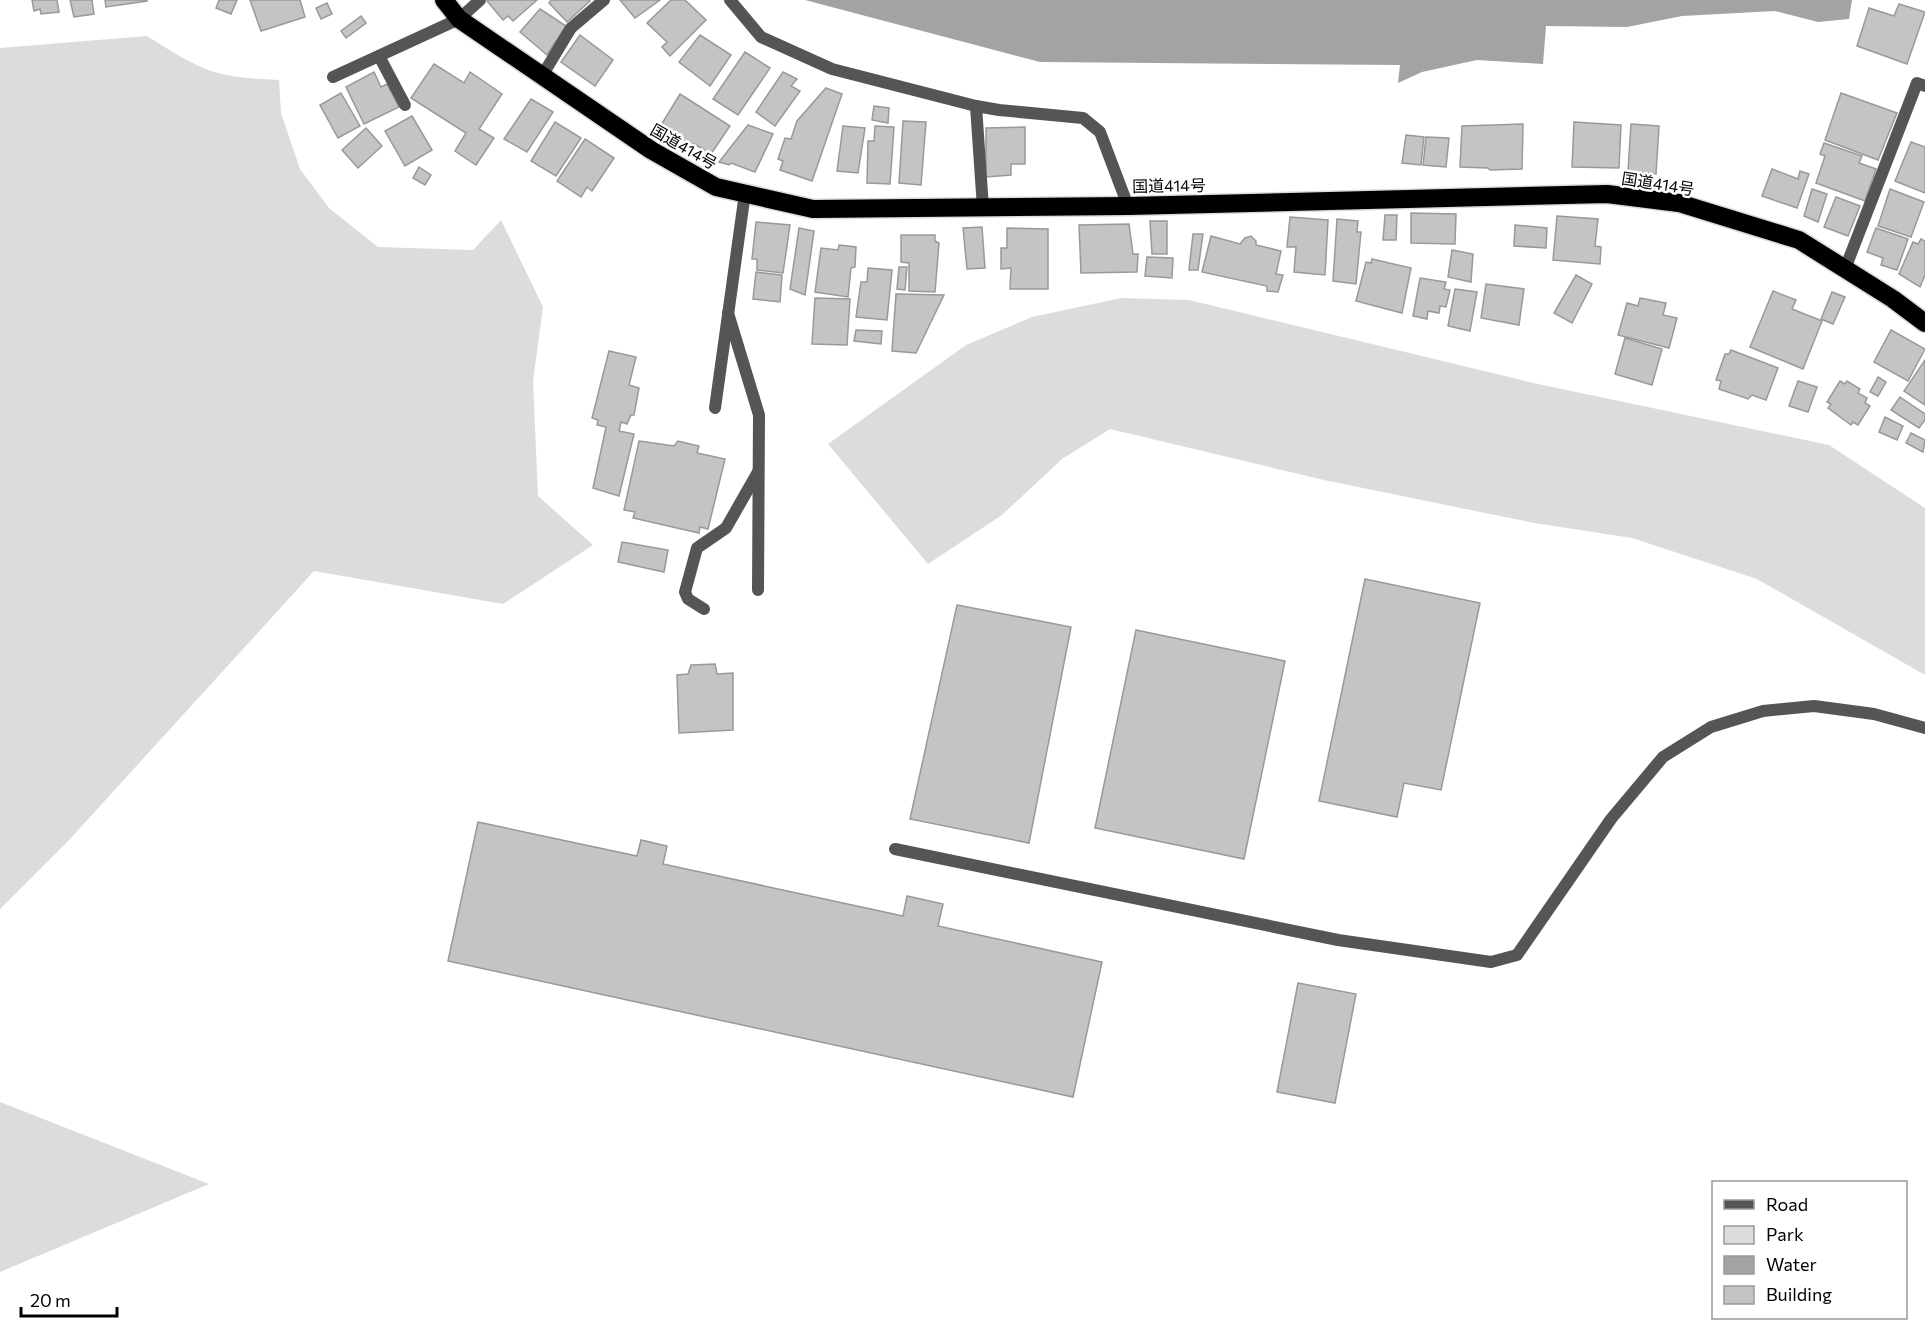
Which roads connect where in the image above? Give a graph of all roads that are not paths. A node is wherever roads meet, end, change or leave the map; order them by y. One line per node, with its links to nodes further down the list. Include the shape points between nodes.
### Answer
1 (444, 0): 5 (highway, 国道414号)
2 (480, 0): 5 (street)
3 (604, 0): 7 (street, via 571,28)
4 (730, 0): 11 (street, via 761,37 832,69)
5 (459, 19): 6 (street); 7 (highway, 国道414号)
6 (379, 56): 8 (street); 10 (street)
7 (542, 76): 12 (highway, 国道414号, via 651,150 716,187)
8 (333, 77)
9 (1925, 86): 15 (street, via 1917,82)
10 (405, 105)
11 (976, 106): 13 (street, via 1083,117 1100,132); 14 (street)
12 (745, 193): 14 (highway, 国道414号, via 813,210); 16 (street)
13 (1128, 206): 14 (highway, 国道414号); 15 (highway, 国道414号, via 1607,194 1679,203 1799,240)
14 (983, 208)
15 (1845, 269): 17 (highway, 国道414号)
16 (728, 313): 18 (street); 19 (street, via 759,415)
17 (1925, 323)
18 (716, 408)
19 (759, 471): 20 (street); 21 (street, via 726,528 697,548 685,592 688,599)
20 (758, 590)
21 (704, 609)
22 (1925, 728): 23 (street, via 1874,714 1814,706 1763,711 1711,727 1663,757 1611,819 1517,955 1491,962 1338,940)
23 (895, 849)

